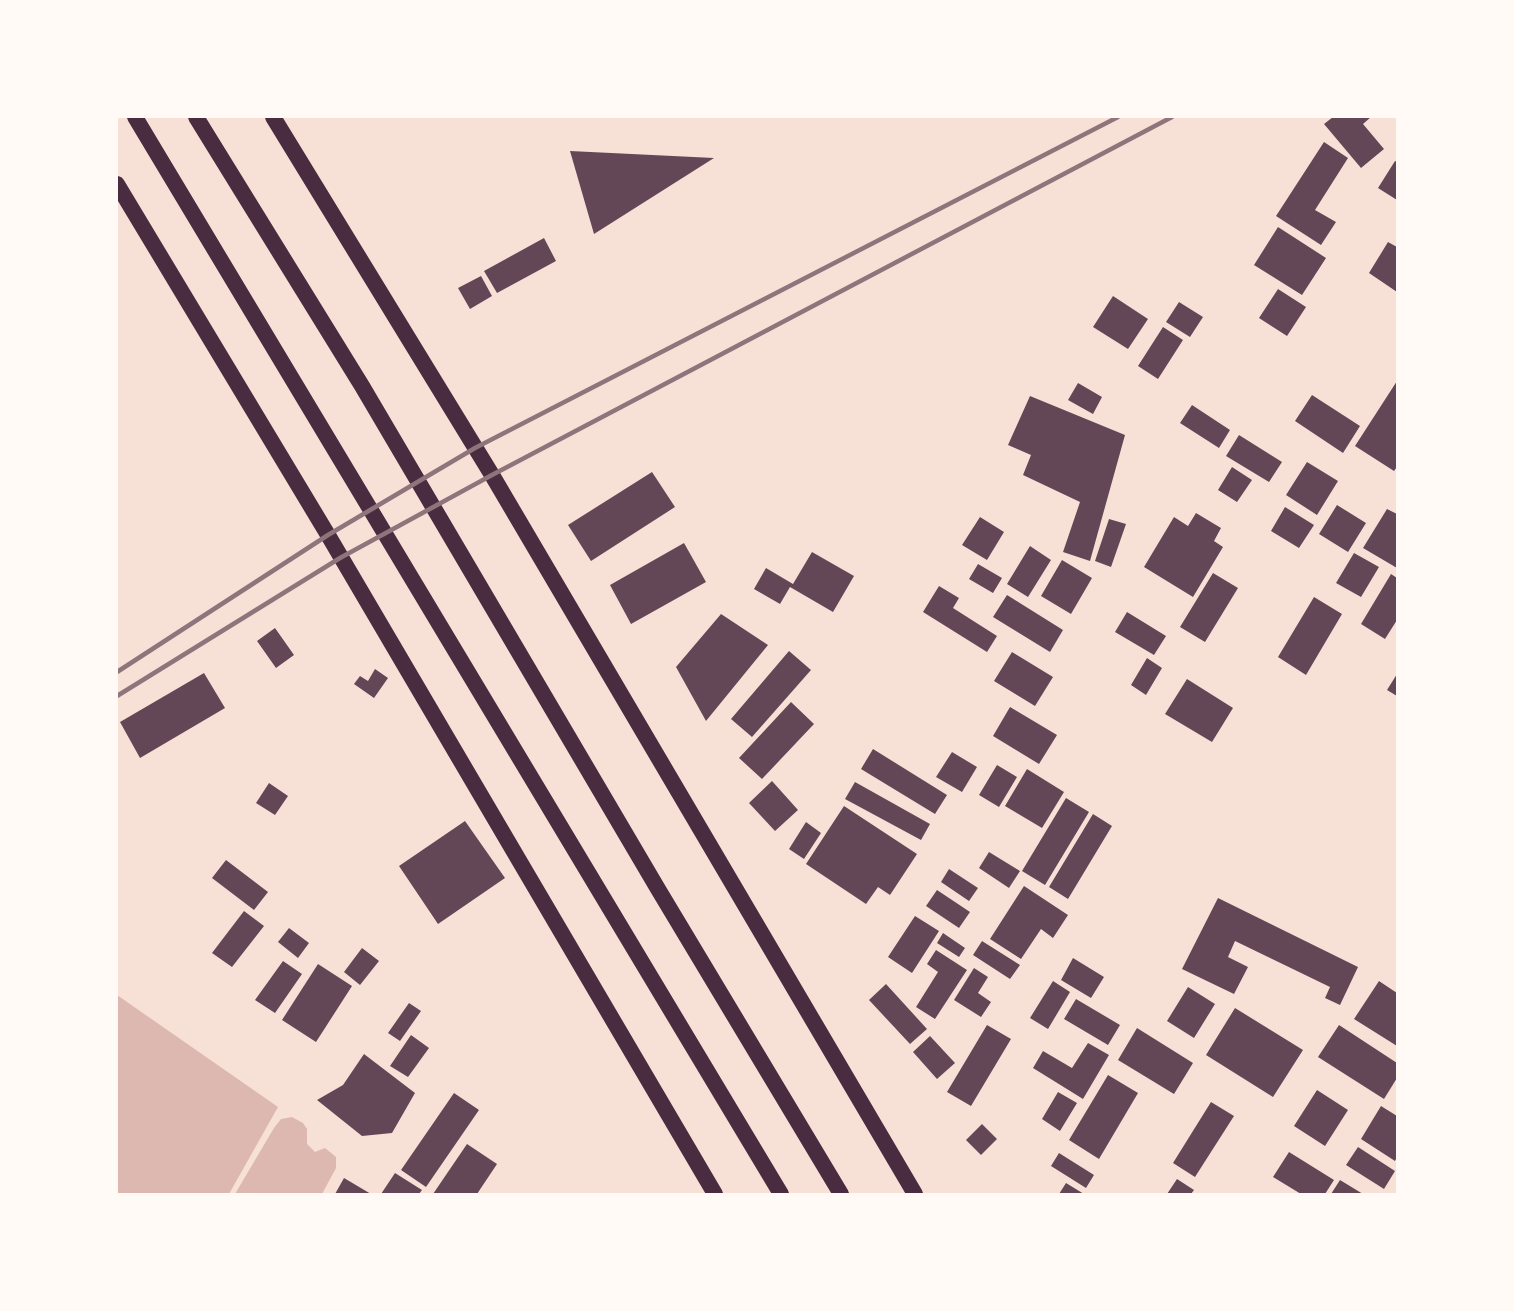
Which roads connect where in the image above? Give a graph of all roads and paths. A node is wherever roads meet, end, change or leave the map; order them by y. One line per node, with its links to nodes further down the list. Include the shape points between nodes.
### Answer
1 (135, 117): 6 (highway)
2 (196, 117): 7 (highway, via 362,386)
3 (273, 117): 8 (highway, via 481,457)
4 (117, 184): 5 (highway)
5 (715, 1194)
6 (781, 1194)
7 (841, 1194)
8 (915, 1194)

